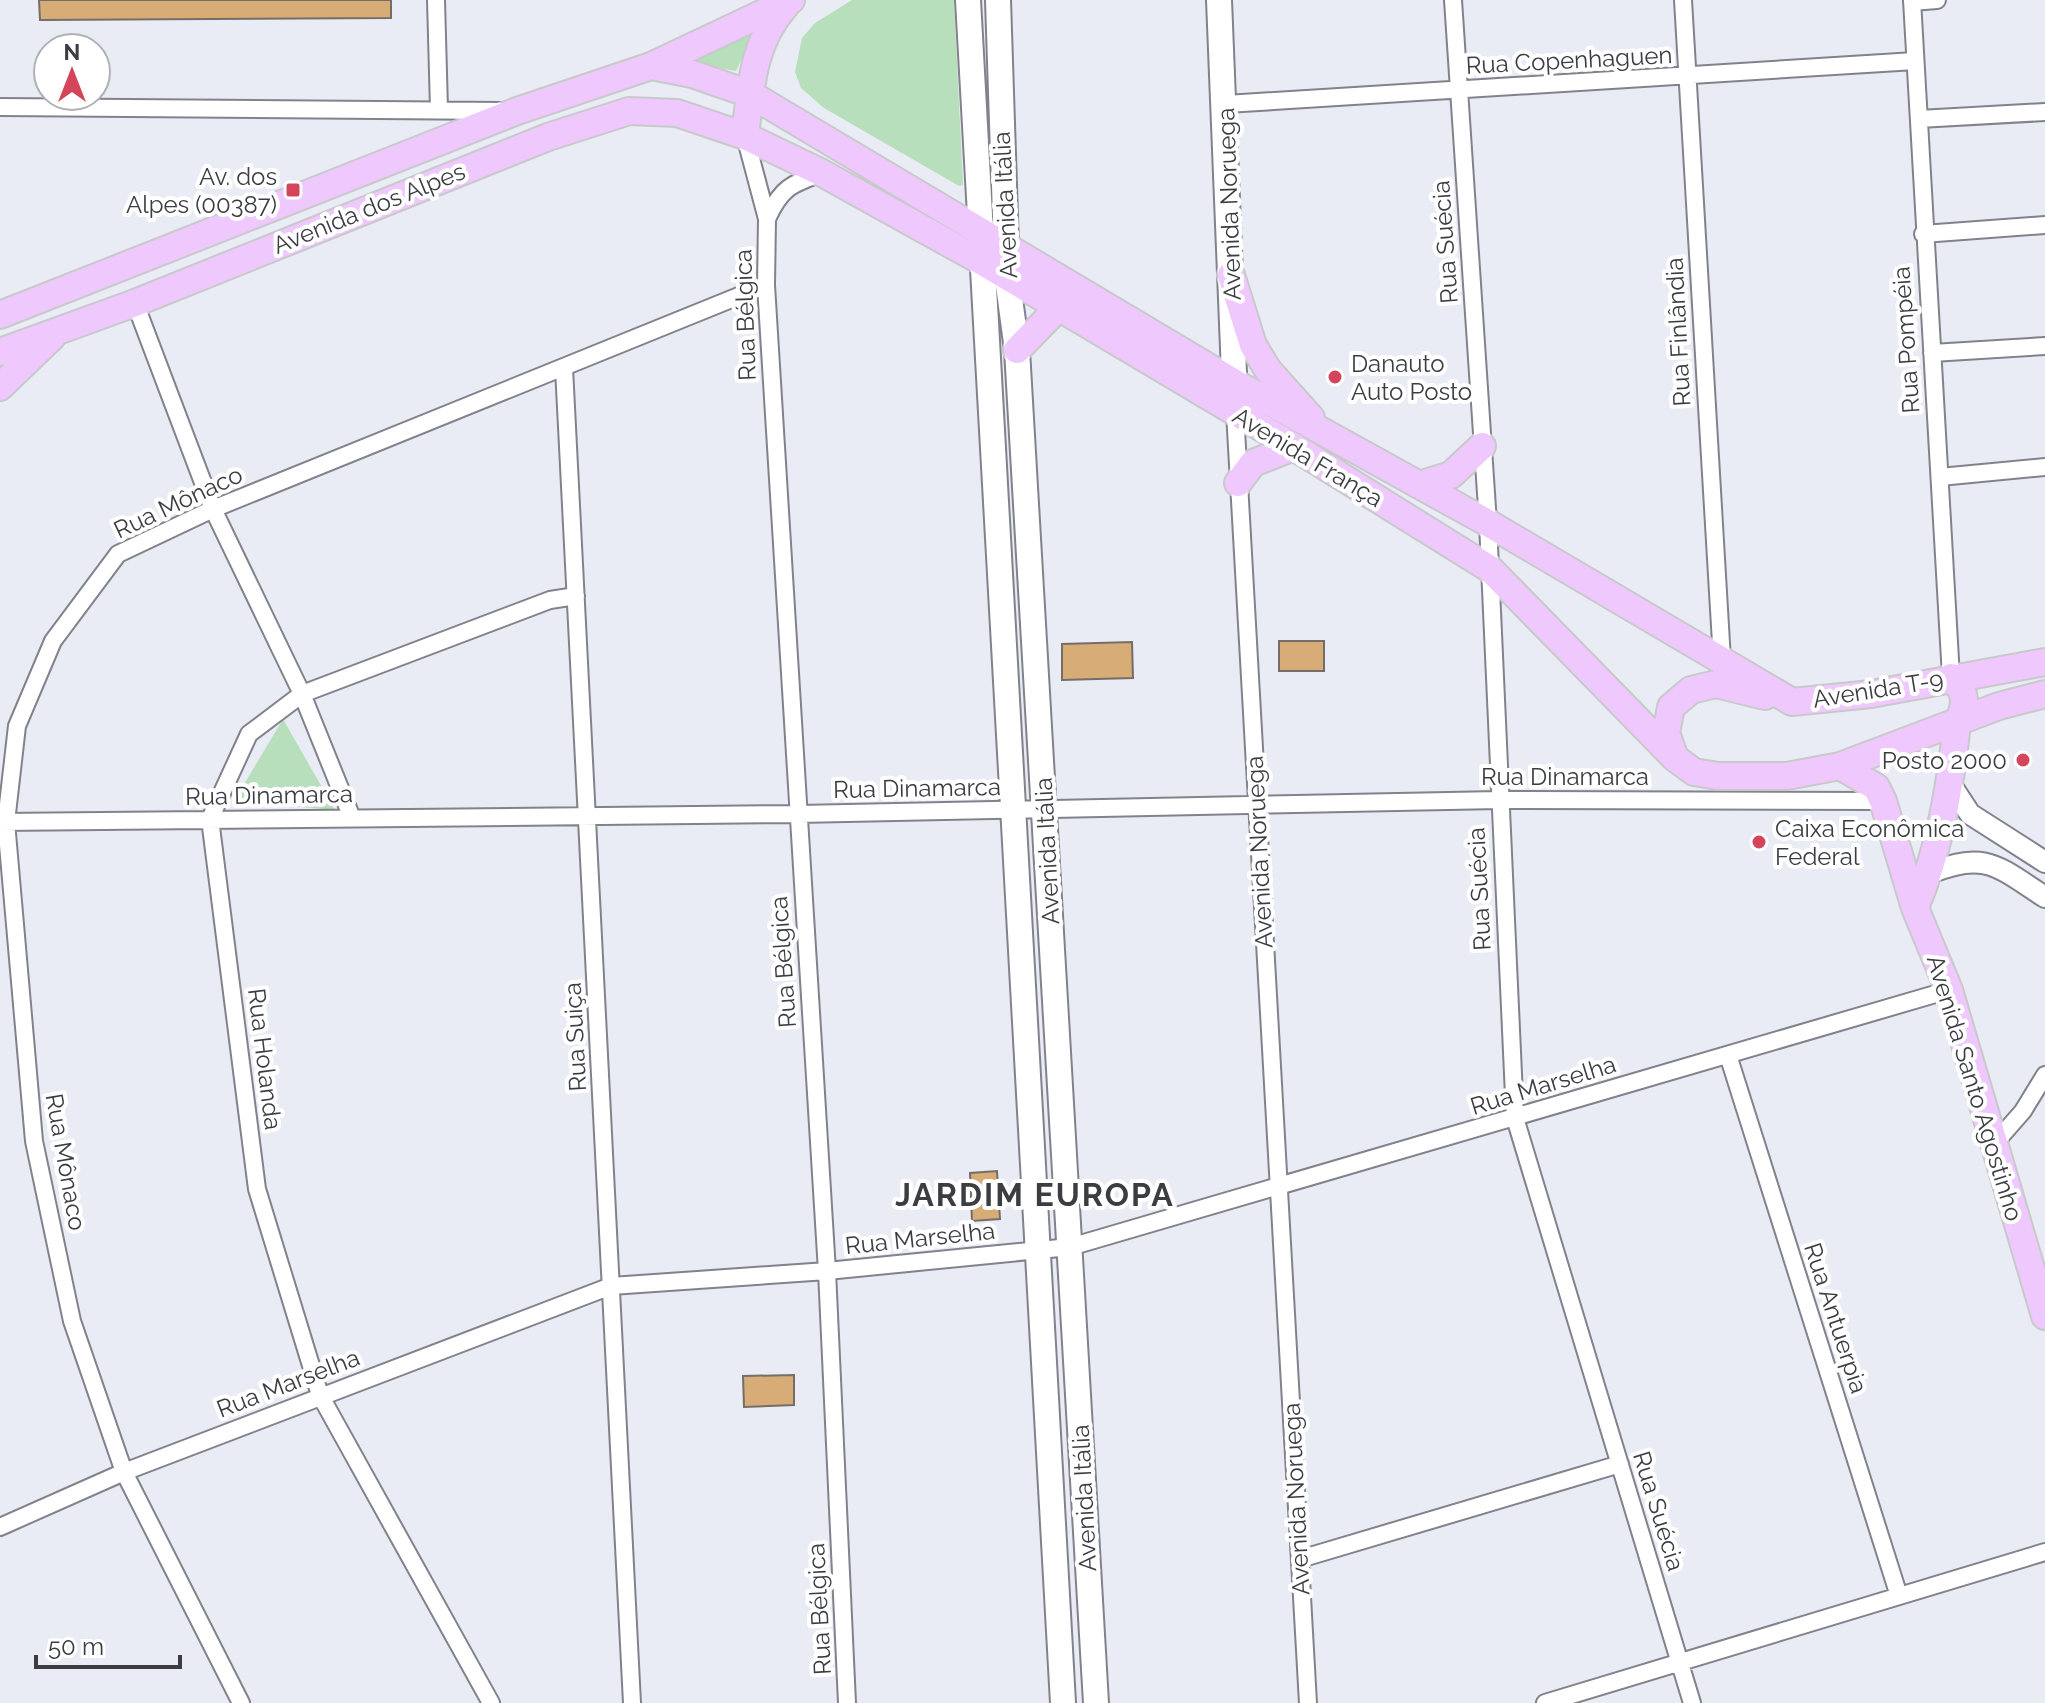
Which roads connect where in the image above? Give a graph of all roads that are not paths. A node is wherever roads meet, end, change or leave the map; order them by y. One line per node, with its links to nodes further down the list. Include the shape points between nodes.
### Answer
1 (436, 0): 17 (street)
2 (790, 0): 11 (main road, Avenida dos Alpes); 14 (main road, via 759,45)
3 (968, 0): 25 (main road, Avenida Itália)
4 (998, 0): 27 (main road, Avenida Itália)
5 (1219, 0): 15 (main road, Avenida Noruega)
6 (1453, 0): 13 (street, Rua Suécia)
7 (1683, 0): 12 (street, Rua Finlândia)
8 (1937, 0): 9 (street)
9 (1912, 1): 10 (street, Rua Pompéia)
10 (1915, 61): 12 (street, Rua Copenhaguen); 20 (street, Rua Pompéia)
11 (651, 66): 14 (main road, Avenida França); 18 (main road, Avenida dos Alpes)
12 (1687, 77): 13 (street, Rua Copenhaguen); 55 (street, Rua Finlândia)
13 (1460, 90): 15 (street, Rua Copenhaguen); 45 (street, Rua Suécia)
14 (750, 94): 21 (main road); 25 (main road, Avenida França)
15 (1226, 104): 29 (main road, Avenida Noruega)
16 (0, 107): 17 (street)
17 (439, 109): 18 (street)
18 (517, 111): 34 (main road, Avenida dos Alpes)
19 (2045, 112): 20 (street)
20 (1919, 119): 26 (street, Rua Pompéia)
21 (745, 136): 22 (main road, Avenida França); 23 (street, Rua Bélgica); 32 (main road, Avenida dos Alpes, via 677,113 629,111 520,146)
22 (822, 173): 23 (street, Rua Bélgica, via 778,195); 28 (main road, Avenida França)
23 (767, 219): 31 (street, Rua Bélgica)
24 (2045, 225): 26 (street)
25 (979, 228): 27 (main road, Avenida França); 28 (main road, Avenida Itália)
26 (1923, 234): 39 (street, Rua Pompéia)
27 (1007, 244): 30 (main road, Avenida Itália); 41 (main road, Avenida França)
28 (981, 261): 30 (main road, Avenida França); 68 (main road, Avenida Itália)
29 (1231, 275): 41 (main road, Avenida Noruega); 44 (main road, via 1253,345 1268,370)
30 (1007, 277): 33 (main road, Avenida França); 37 (main road, Avenida Itália)
31 (766, 285): 40 (street, Rua Mônaco); 70 (street, Rua Bélgica)
32 (135, 303): 35 (main road, Avenida dos Alpes); 51 (street)
33 (1058, 308): 37 (main road); 43 (main road, Avenida França)
34 (0, 315)
35 (60, 329): 38 (main road, Avenida dos Alpes); 42 (main road)
36 (2045, 346): 39 (street)
37 (1017, 350): 69 (main road, Avenida Itália)
38 (0, 352)
39 (1932, 353): 48 (street, Rua Pompéia)
40 (564, 368): 51 (street, Rua Mônaco); 54 (street, Rua Suiça)
41 (1235, 383): 43 (main road, Avenida Noruega); 44 (main road, Avenida França)
42 (0, 387)
43 (1235, 412): 46 (main road, Avenida França); 49 (street, Avenida Noruega)
44 (1324, 433): 50 (main road, Avenida França)
45 (1482, 446): 50 (main road, via 1451,475); 52 (street, Rua Suécia)
46 (1294, 447): 49 (main road, via 1253,463); 53 (main road, Avenida França)
47 (2045, 467): 48 (street)
48 (1940, 477): 57 (street, Rua Pompéia)
49 (1238, 483): 67 (street, Avenida Noruega)
50 (1419, 485): 52 (main road, Avenida França)
51 (213, 509): 58 (street); 74 (street, Rua Mônaco, via 118,554 53,641 17,726)
52 (1488, 523): 53 (street, Rua Suécia); 55 (main road, Avenida França)
53 (1490, 569): 62 (main road, Avenida França); 65 (street, Rua Suécia)
54 (576, 596): 58 (street, via 550,600); 71 (street, Rua Suiça)
55 (1722, 660): 60 (main road, Avenida T-9)
56 (2045, 662): 57 (main road, Avenida T-9)
57 (1951, 677): 60 (main road, Avenida T-9, via 1871,694); 61 (main road, via 1964,699)
58 (302, 694): 72 (street); 73 (street, via 249,734)
59 (2045, 694): 61 (main road, Avenida T-9)
60 (1792, 702): 62 (main road, via 1716,684 1691,690 1671,707 1666,733)
61 (1957, 723): 63 (main road, Avenida T-9); 64 (main road)
62 (1675, 758): 63 (main road, Avenida França, via 1694,772 1753,778)
63 (1840, 766): 66 (main road, via 1876,787)
64 (1951, 785): 75 (street, via 1970,814); 76 (main road)
65 (1499, 800): 66 (street, Rua Dinamarca); 67 (street, Rua Dinamarca); 82 (street, Rua Suécia)
66 (1883, 801): 78 (main road, Avenida Santo Agostinho)
67 (1257, 805): 69 (street, Rua Dinamarca); 84 (street, Avenida Noruega)
68 (1015, 810): 69 (street, Rua Dinamarca); 70 (street, Rua Dinamarca); 86 (main road, Avenida Itália)
69 (1045, 810): 85 (main road, Avenida Itália)
70 (798, 814): 71 (street, Rua Dinamarca); 87 (street, Rua Bélgica)
71 (588, 815): 72 (street, Rua Dinamarca); 88 (street, Rua Suiça)
72 (352, 818): 73 (street, Rua Dinamarca)
73 (210, 819): 74 (street, Rua Dinamarca); 90 (street, Rua Holanda, via 257,1189)
74 (3, 822): 92 (street, Rua Mônaco, via 34,1141 72,1321)
75 (2045, 862)
76 (1930, 873): 77 (street, via 1981,860); 78 (main road)
77 (2045, 897)
78 (1915, 908): 79 (main road, Avenida Santo Agostinho)
79 (1949, 990): 80 (street, Rua Marselha); 83 (main road, Avenida Santo Agostinho)
80 (1728, 1055): 82 (street, Rua Marselha); 96 (street, Rua Antuerpia)
81 (2045, 1075): 83 (street)
82 (1515, 1118): 84 (street, Rua Marselha); 91 (street, Rua Suécia)
83 (1995, 1143): 89 (main road, Avenida Santo Agostinho)
84 (1279, 1189): 85 (street, Rua Marselha); 95 (street, Avenida Noruega)
85 (1070, 1247): 86 (street, Rua Marselha); 103 (main road, Avenida Itália)
86 (1038, 1251): 87 (street, Rua Marselha); 102 (main road, Avenida Itália)
87 (827, 1271): 88 (street, Rua Marselha); 101 (street, Rua Bélgica)
88 (611, 1286): 90 (street, Rua Marselha); 100 (street, Rua Suiça)
89 (2045, 1316)
90 (320, 1395): 92 (street, Rua Marselha); 99 (street, Rua Holanda)
91 (1620, 1464): 95 (street); 97 (street, Rua Suécia)
92 (124, 1472): 93 (street, Rua Marselha); 98 (street, Rua Mônaco)
93 (0, 1527)
94 (2045, 1552): 96 (street)
95 (1300, 1559): 104 (street, Avenida Noruega)
96 (1899, 1596): 97 (street)
97 (1680, 1662): 105 (street); 106 (street, Rua Suécia)
98 (241, 1703)
99 (491, 1703)
100 (632, 1703)
101 (847, 1703)
102 (1063, 1703)
103 (1096, 1703)
104 (1308, 1703)
105 (1545, 1703)
106 (1692, 1703)

